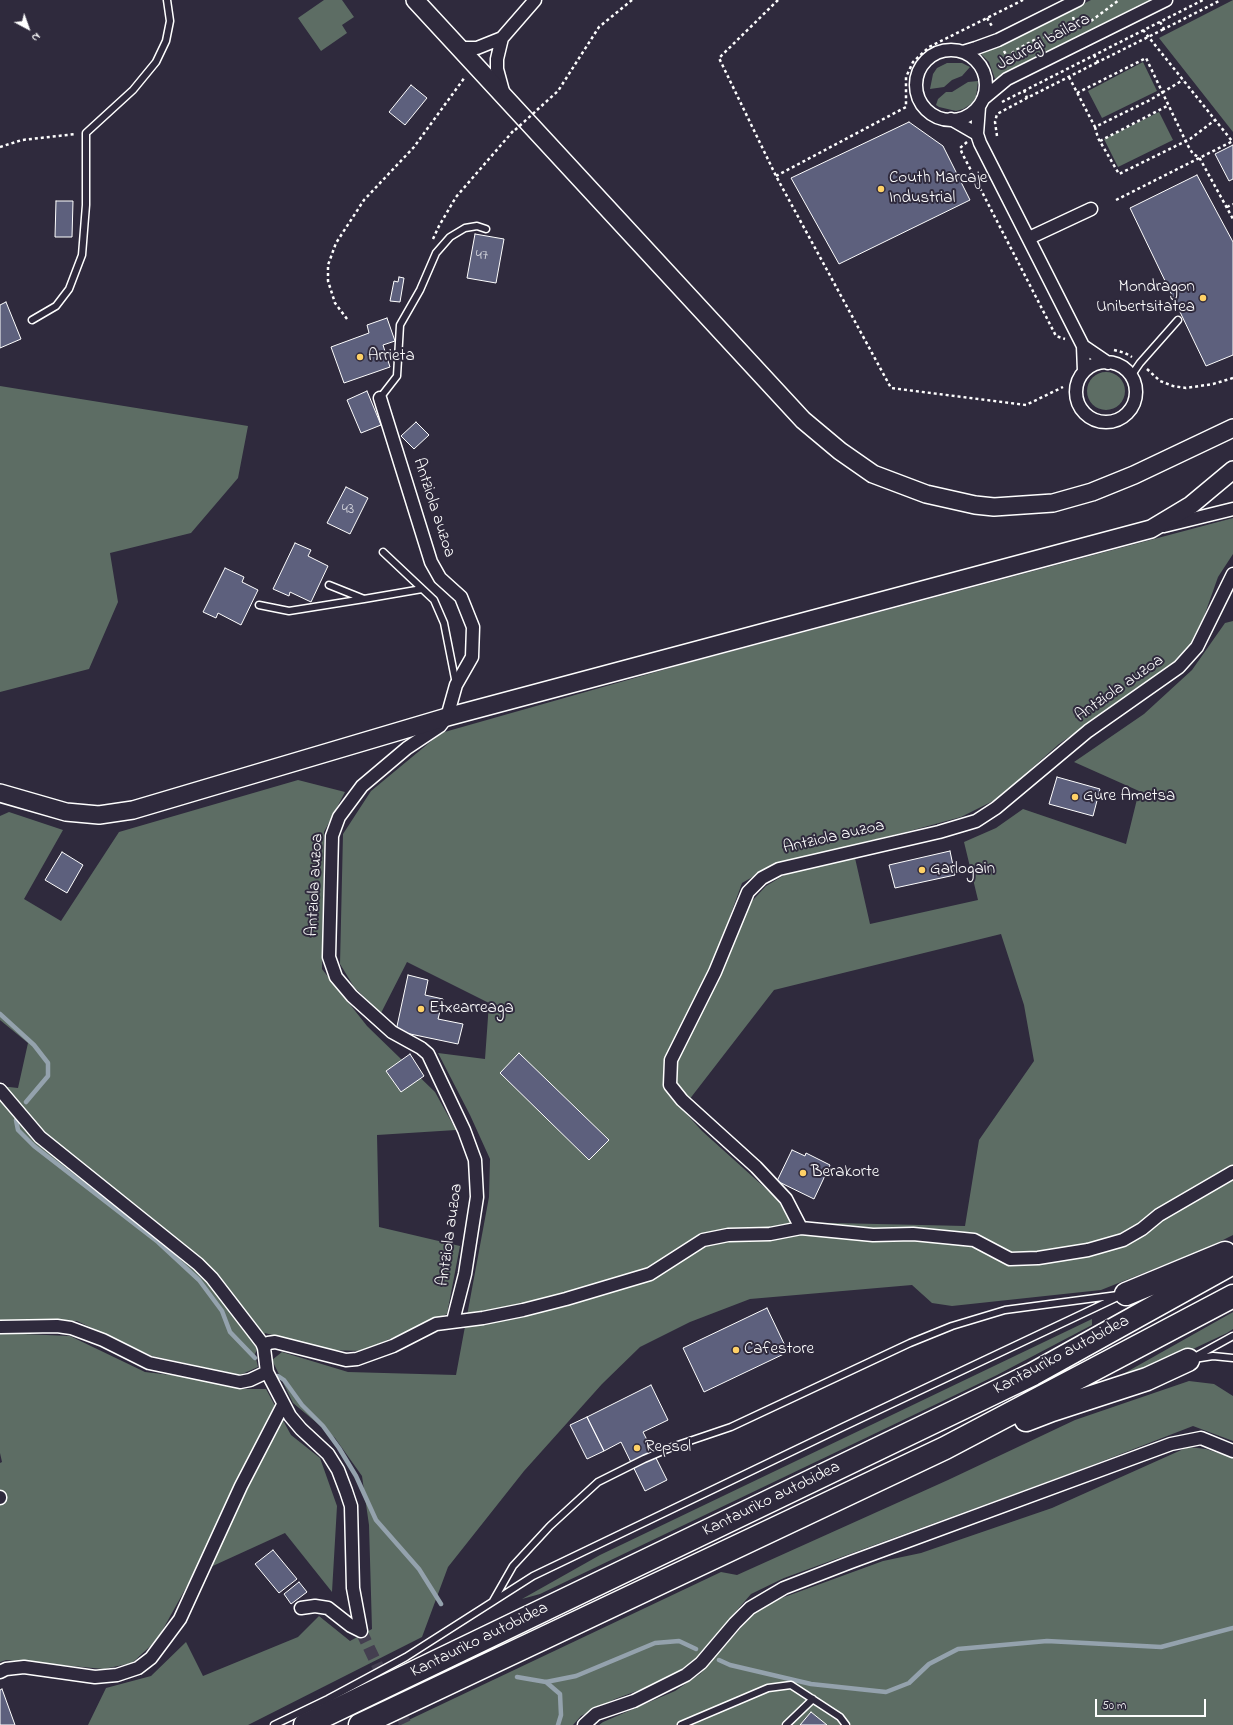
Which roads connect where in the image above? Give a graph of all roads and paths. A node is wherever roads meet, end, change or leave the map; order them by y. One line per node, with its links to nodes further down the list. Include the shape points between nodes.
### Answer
1 (167, 0): 34 (lane, via 170,21 166,41 156,62 133,90)
2 (415, 0): 18 (main road)
3 (535, 0): 17 (street)
4 (632, 0): 50 (path, bridge, via 599,27 554,96 515,130 456,197)
5 (778, 0): 42 (path, via 719,58)
6 (1023, 0): 42 (path, via 929,47 913,62 906,77 906,106)
7 (1078, 0): 19 (street, Jauregi bailara, via 998,40)
8 (1119, 0): 13 (path)
9 (1166, 0): 12 (street, Jauregi bailara)
10 (1203, 0): 14 (path)
11 (1221, 0): 14 (path, via 1164,29)
12 (1152, 7): 14 (path); 28 (street, Jauregi bailara, via 1007,79)
13 (1089, 22)
14 (1160, 22): 16 (path)
15 (1078, 28): 20 (path, via 1036,39)
16 (1143, 30): 23 (path); 29 (path)
17 (502, 38): 18 (street, via 477,48); 26 (street, via 497,69)
18 (460, 48): 21 (main road)
19 (963, 52): 28 (street, via 974,58 983,70 987,83); 31 (street, via 938,52 921,67 917,78 920,100 927,110 936,116)
20 (1007, 57)
21 (474, 63): 26 (main road); 52 (path, via 414,147 364,200 336,243 328,264 328,281 335,303)
22 (1069, 77): 24 (path)
23 (1183, 80): 25 (path); 32 (path)
24 (1077, 93): 25 (path, via 1146,58); 33 (path)
25 (1161, 93): 30 (path); 33 (path)
26 (504, 95): 63 (main road, via 802,420 873,474 949,501 994,507 1053,503 1092,492)
27 (1027, 98): 35 (path, via 997,114 995,122)
28 (981, 103): 31 (street, via 969,115); 36 (street)
29 (1001, 103)
30 (1168, 106): 37 (path); 39 (path)
31 (951, 120): 36 (street)
32 (1215, 120): 38 (path); 39 (path)
33 (1095, 127): 37 (path)
34 (86, 133): 40 (path, via 22,140); 51 (lane, via 86,205 82,255 69,288 56,306)
35 (998, 136)
36 (972, 138): 49 (street); 54 (path, via 960,148 962,154 1056,336 1066,339)
37 (1100, 141): 39 (path, via 1119,174)
38 (1233, 141): 41 (path)
39 (1186, 142): 41 (path, via 1193,154)
40 (0, 147)
41 (1199, 157): 43 (path); 45 (path)
42 (776, 176): 61 (path, via 891,388 1026,405)
43 (1116, 200)
44 (1233, 204): 45 (path)
45 (1227, 207): 47 (path)
46 (1091, 209): 49 (street)
47 (1233, 219)
48 (486, 229): 62 (lane, via 477,226 465,228 450,237 436,253 420,290 400,325 397,376)
49 (1029, 238): 55 (street)
50 (430, 246)
51 (32, 320)
52 (347, 320)
53 (1178, 320): 59 (lane)
54 (1068, 343)
55 (1083, 346): 56 (street); 58 (street)
56 (1108, 363): 58 (street, via 1094,364); 59 (street, via 1124,368)
57 (1147, 369): 60 (path, via 1160,381 1186,388)
58 (1084, 371): 59 (street, via 1078,381 1078,403 1084,413 1101,421 1118,419 1131,407 1135,399 1135,386)
59 (1131, 376)
60 (1233, 378)
61 (1063, 387)
62 (380, 398): 73 (street, Antziola auzoa, via 431,562 440,578 461,597 474,627 472,657)
63 (1233, 428)
64 (1233, 470): 66 (main road, via 1191,505)
65 (1233, 509): 66 (street)
66 (1151, 529): 74 (main road)
67 (383, 552): 70 (lane)
68 (1233, 574): 78 (street, Antziola auzoa, via 1197,647 1179,667 1088,731 996,808 976,821 939,832 778,869 762,878 748,892 715,972 671,1060 670,1085 682,1100 756,1167 786,1199)
69 (329, 585): 71 (lane)
70 (422, 589): 71 (lane); 73 (lane, via 434,600 444,623)
71 (364, 599): 72 (lane, via 289,610)
72 (259, 605)
73 (456, 685): 74 (street, Antziola auzoa)
74 (447, 717): 75 (main road, via 133,810 99,815 66,812); 83 (street, Antziola auzoa, via 440,726 407,748 362,786 339,817 332,836 329,957 336,976 352,996 392,1032 428,1054 464,1130 475,1160 477,1198 465,1274)
75 (0, 793)
76 (0, 1090): 86 (street, via 40,1137 198,1264 212,1278)
77 (1233, 1172): 78 (street, via 1159,1215 1124,1240 1088,1250 1038,1258 1010,1259 974,1240 913,1234 873,1235)
78 (801, 1228): 83 (street, via 770,1234 728,1235 709,1239 686,1250 650,1274 523,1310)
79 (1233, 1250): 81 (highway)
80 (1233, 1263): 98 (highway, Kantauriko autobidea, via 1026,1377)
81 (1126, 1294): 93 (lane, via 533,1576); 93 (lane, via 1005,1310 952,1326 731,1427 644,1459 598,1482 550,1526 513,1566)
82 (1233, 1296): 91 (highway, Kantauriko autobidea)
83 (454, 1321): 86 (street, via 430,1326 392,1346 357,1359 346,1360 275,1342 268,1343)
84 (0, 1327): 89 (street, via 71,1328 149,1362 240,1382)
85 (1233, 1336): 88 (lane)
86 (264, 1348): 89 (street)
87 (1233, 1358): 88 (lane, via 1213,1356)
88 (1188, 1360): 91 (highway, via 977,1440)
89 (267, 1372): 90 (street)
90 (283, 1405): 94 (street, via 300,1429 328,1454 346,1490 351,1506 353,1588 361,1632 328,1608); 95 (street, via 241,1486 180,1619 151,1658 138,1668 117,1675 95,1677 24,1667)
91 (945, 1448): 99 (highway, Kantauriko autobidea)
92 (1233, 1450): 100 (street, via 1200,1438 1171,1444 784,1588 750,1608 701,1663 686,1675 634,1701 596,1714)
93 (492, 1602): 97 (lane, via 406,1657)
94 (301, 1608)
95 (0, 1672)
96 (813, 1700): 101 (lane, via 791,1685 768,1688); 102 (lane); 103 (lane, via 840,1717)
97 (274, 1725)
98 (305, 1725)
99 (360, 1725)
100 (584, 1725)
101 (681, 1725)
102 (786, 1725)
103 (846, 1725)

